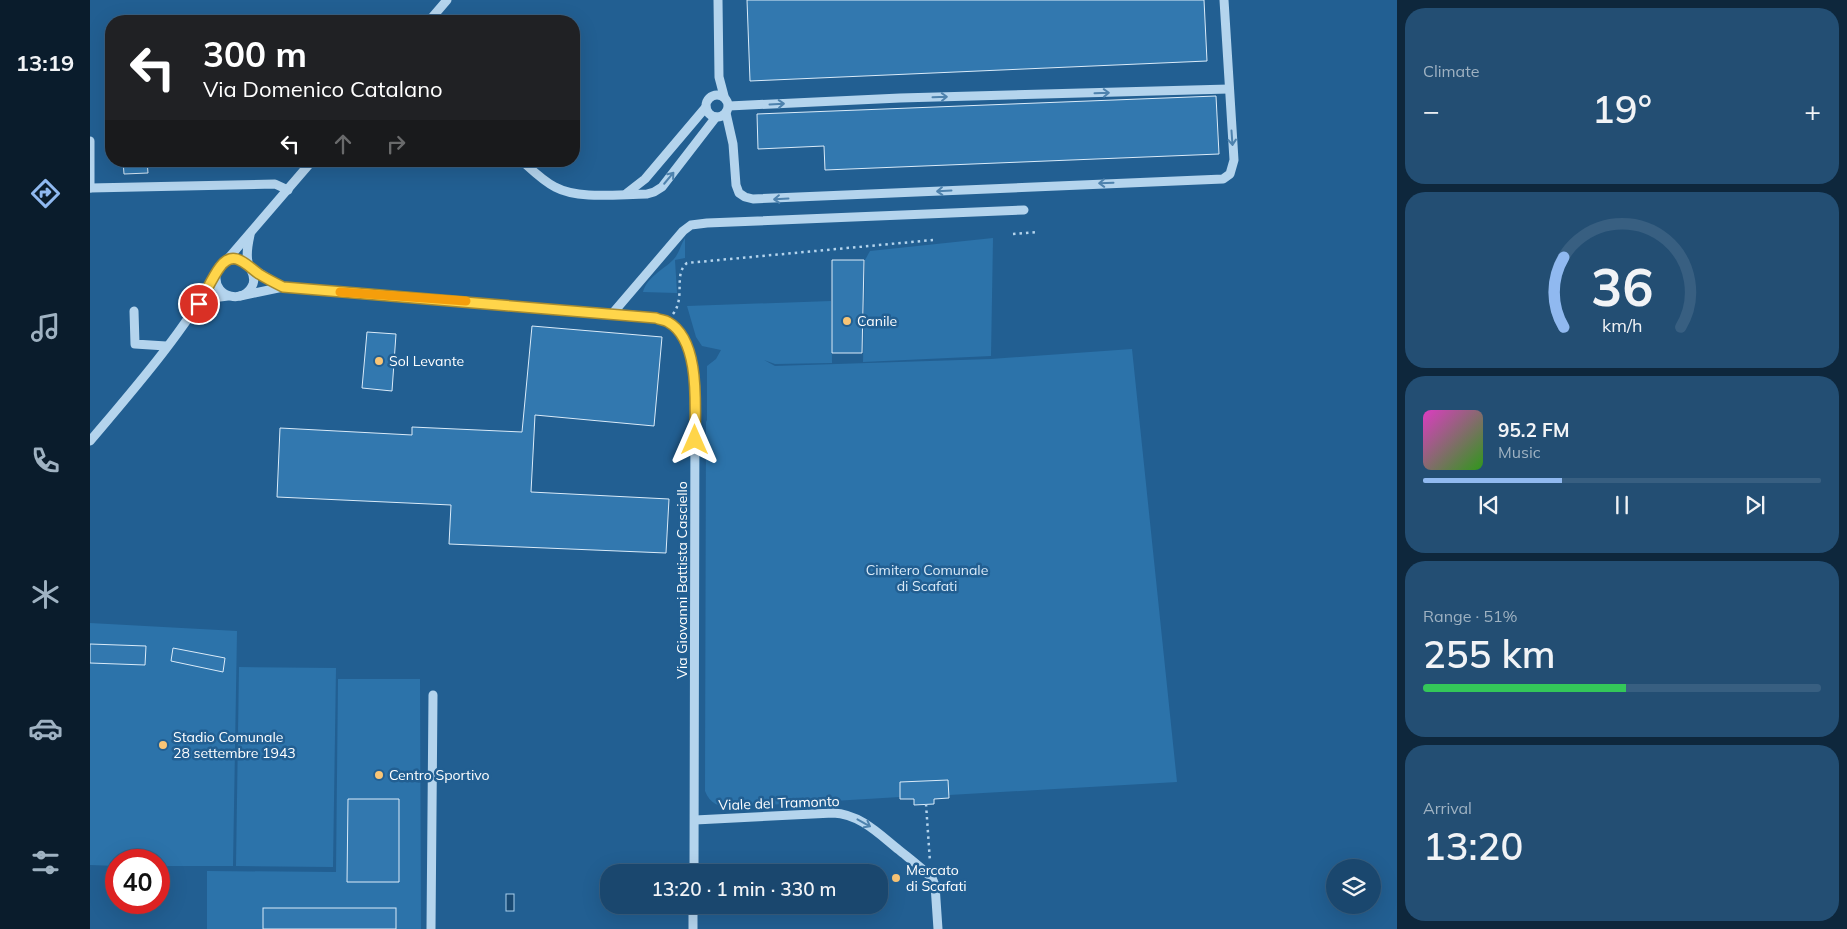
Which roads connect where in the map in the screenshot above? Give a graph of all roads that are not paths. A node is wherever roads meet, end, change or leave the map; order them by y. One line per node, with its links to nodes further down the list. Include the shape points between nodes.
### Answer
1 (447, 0): 4 (street)
2 (718, 0): 5 (street)
3 (1224, 0): 6 (street)
4 (434, 15)
5 (719, 77): 7 (street); 8 (street)
6 (1229, 89): 10 (street, one-way to 6, via 900,98); 10 (street, one-way to 10, via 1234,160 1230,174 1222,179 753,199 739,193 736,185)
7 (724, 96): 8 (street, via 717,94); 10 (street)
8 (711, 97): 9 (street)
9 (706, 107): 11 (street, via 709,114); 17 (street, via 645,180)
10 (728, 109): 11 (street)
11 (716, 117): 17 (street, one-way to 11, via 647,194 662,187)
12 (90, 140): 15 (street)
13 (307, 167): 16 (street)
14 (529, 167): 17 (street, via 553,187 563,191)
15 (90, 188): 16 (street, via 275,184)
16 (288, 190): 19 (street)
17 (627, 194)
18 (1024, 210): 28 (street, via 691,225 677,237)
19 (250, 235): 20 (street); 21 (street, via 247,251)
20 (224, 262): 21 (street, via 240,259); 22 (street)
21 (250, 266): 23 (street); 25 (street, via 254,279 252,285)
22 (216, 274): 24 (street, via 220,289); 26 (street)
23 (283, 287): 25 (street); 28 (street)
24 (228, 296): 25 (street); 26 (street)
25 (240, 296)
26 (199, 304): 29 (street)
27 (134, 311): 29 (street, via 135,344)
28 (612, 314): 32 (street, Via Giovanni Battista Casciello, via 668,322 684,340 691,356 695,404)
29 (166, 346): 30 (street)
30 (90, 441)
31 (433, 695): 35 (street)
32 (695, 820): 33 (street, Via Giovanni Battista Casciello); 37 (street, Viale del Tramonto, one-way to 37, via 843,814 871,827 932,878 936,885)
33 (694, 864)
34 (693, 914): 36 (street)
35 (430, 929)
36 (693, 929)
37 (938, 929)

